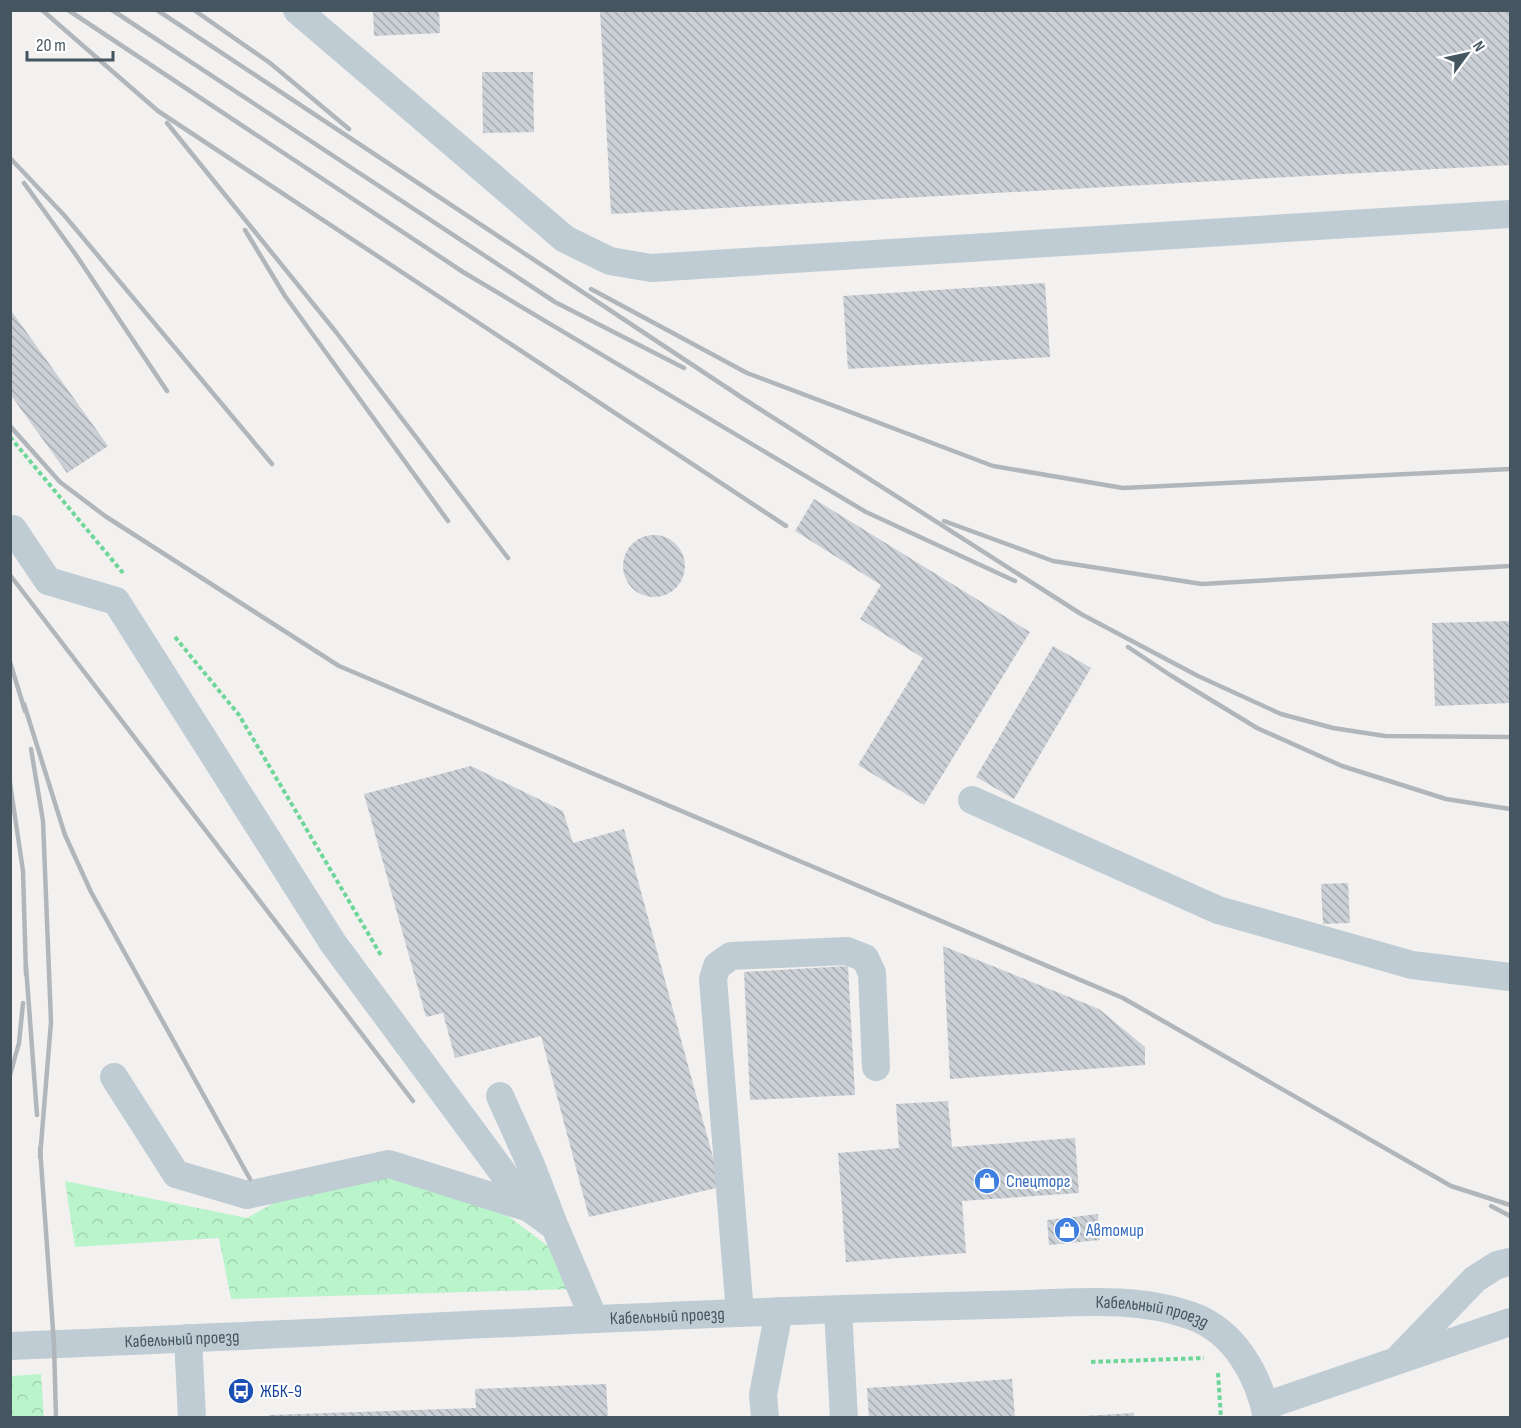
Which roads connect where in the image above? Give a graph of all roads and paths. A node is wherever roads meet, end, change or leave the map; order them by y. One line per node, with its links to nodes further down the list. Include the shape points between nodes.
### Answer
1 (297, 10): 2 (street, via 565,239 610,261 651,268)
2 (1510, 214)
3 (13, 529): 9 (street, via 48,580 116,601 333,944)
4 (972, 800): 5 (street, via 1218,910 1412,965)
5 (1510, 977)
6 (876, 1067): 14 (street, via 872,973 865,958 847,951 731,956 717,966 713,979)
7 (114, 1077): 9 (street, via 176,1174 248,1195 389,1164)
8 (500, 1096): 10 (street)
9 (529, 1208): 10 (street)
10 (555, 1227): 15 (street)
11 (1510, 1262): 20 (street, via 1475,1279)
12 (838, 1310): 13 (street, Кабельный проезд); 23 (street, Кабельный проезд, via 1070,1303 1171,1309 1197,1317 1237,1348 1253,1374); 26 (street)
13 (779, 1311): 14 (street, Кабельный проезд); 25 (street, via 763,1395)
14 (740, 1313): 15 (street, Кабельный проезд)
15 (594, 1319): 17 (street, Кабельный проезд)
16 (1510, 1322): 20 (street)
17 (188, 1338): 18 (street, Кабельный проезд); 24 (street)
18 (10, 1346)
19 (1205, 1358): 21 (path)
20 (1396, 1361): 23 (street)
21 (1091, 1362)
22 (1217, 1367): 27 (path)
23 (1266, 1412)
24 (192, 1418)
25 (765, 1418)
26 (843, 1418)
27 (1221, 1418)

